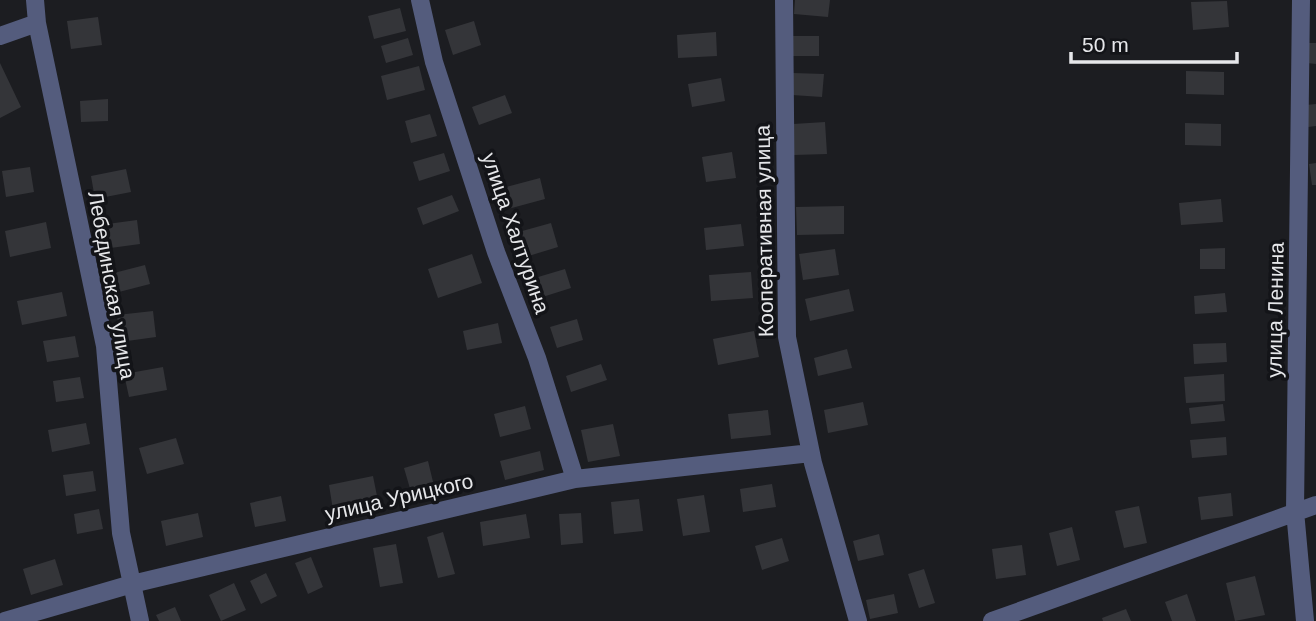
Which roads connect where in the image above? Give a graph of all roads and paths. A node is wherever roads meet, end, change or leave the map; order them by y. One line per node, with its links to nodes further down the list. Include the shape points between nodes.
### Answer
1 (35, 0): 5 (street, Лебединская улица)
2 (420, 0): 8 (street, улица Халтурина, via 435,62 496,252 537,358)
3 (784, 0): 7 (street, Кооперативная улица, via 787,337)
4 (1301, 0): 10 (street, улица Ленина)
5 (37, 23): 6 (street); 11 (street, Лебединская улица, via 104,346 121,533)
6 (0, 36)
7 (811, 453): 8 (street, улица Урицкого); 14 (street, Кооперативная улица)
8 (575, 479): 11 (street, улица Урицкого)
9 (1316, 505): 10 (street)
10 (1295, 511): 15 (street); 16 (street, улица Ленина)
11 (132, 584): 12 (street, улица Урицкого); 13 (street, Лебединская улица)
12 (5, 621)
13 (140, 621)
14 (858, 621)
15 (992, 621)
16 (1305, 621)

